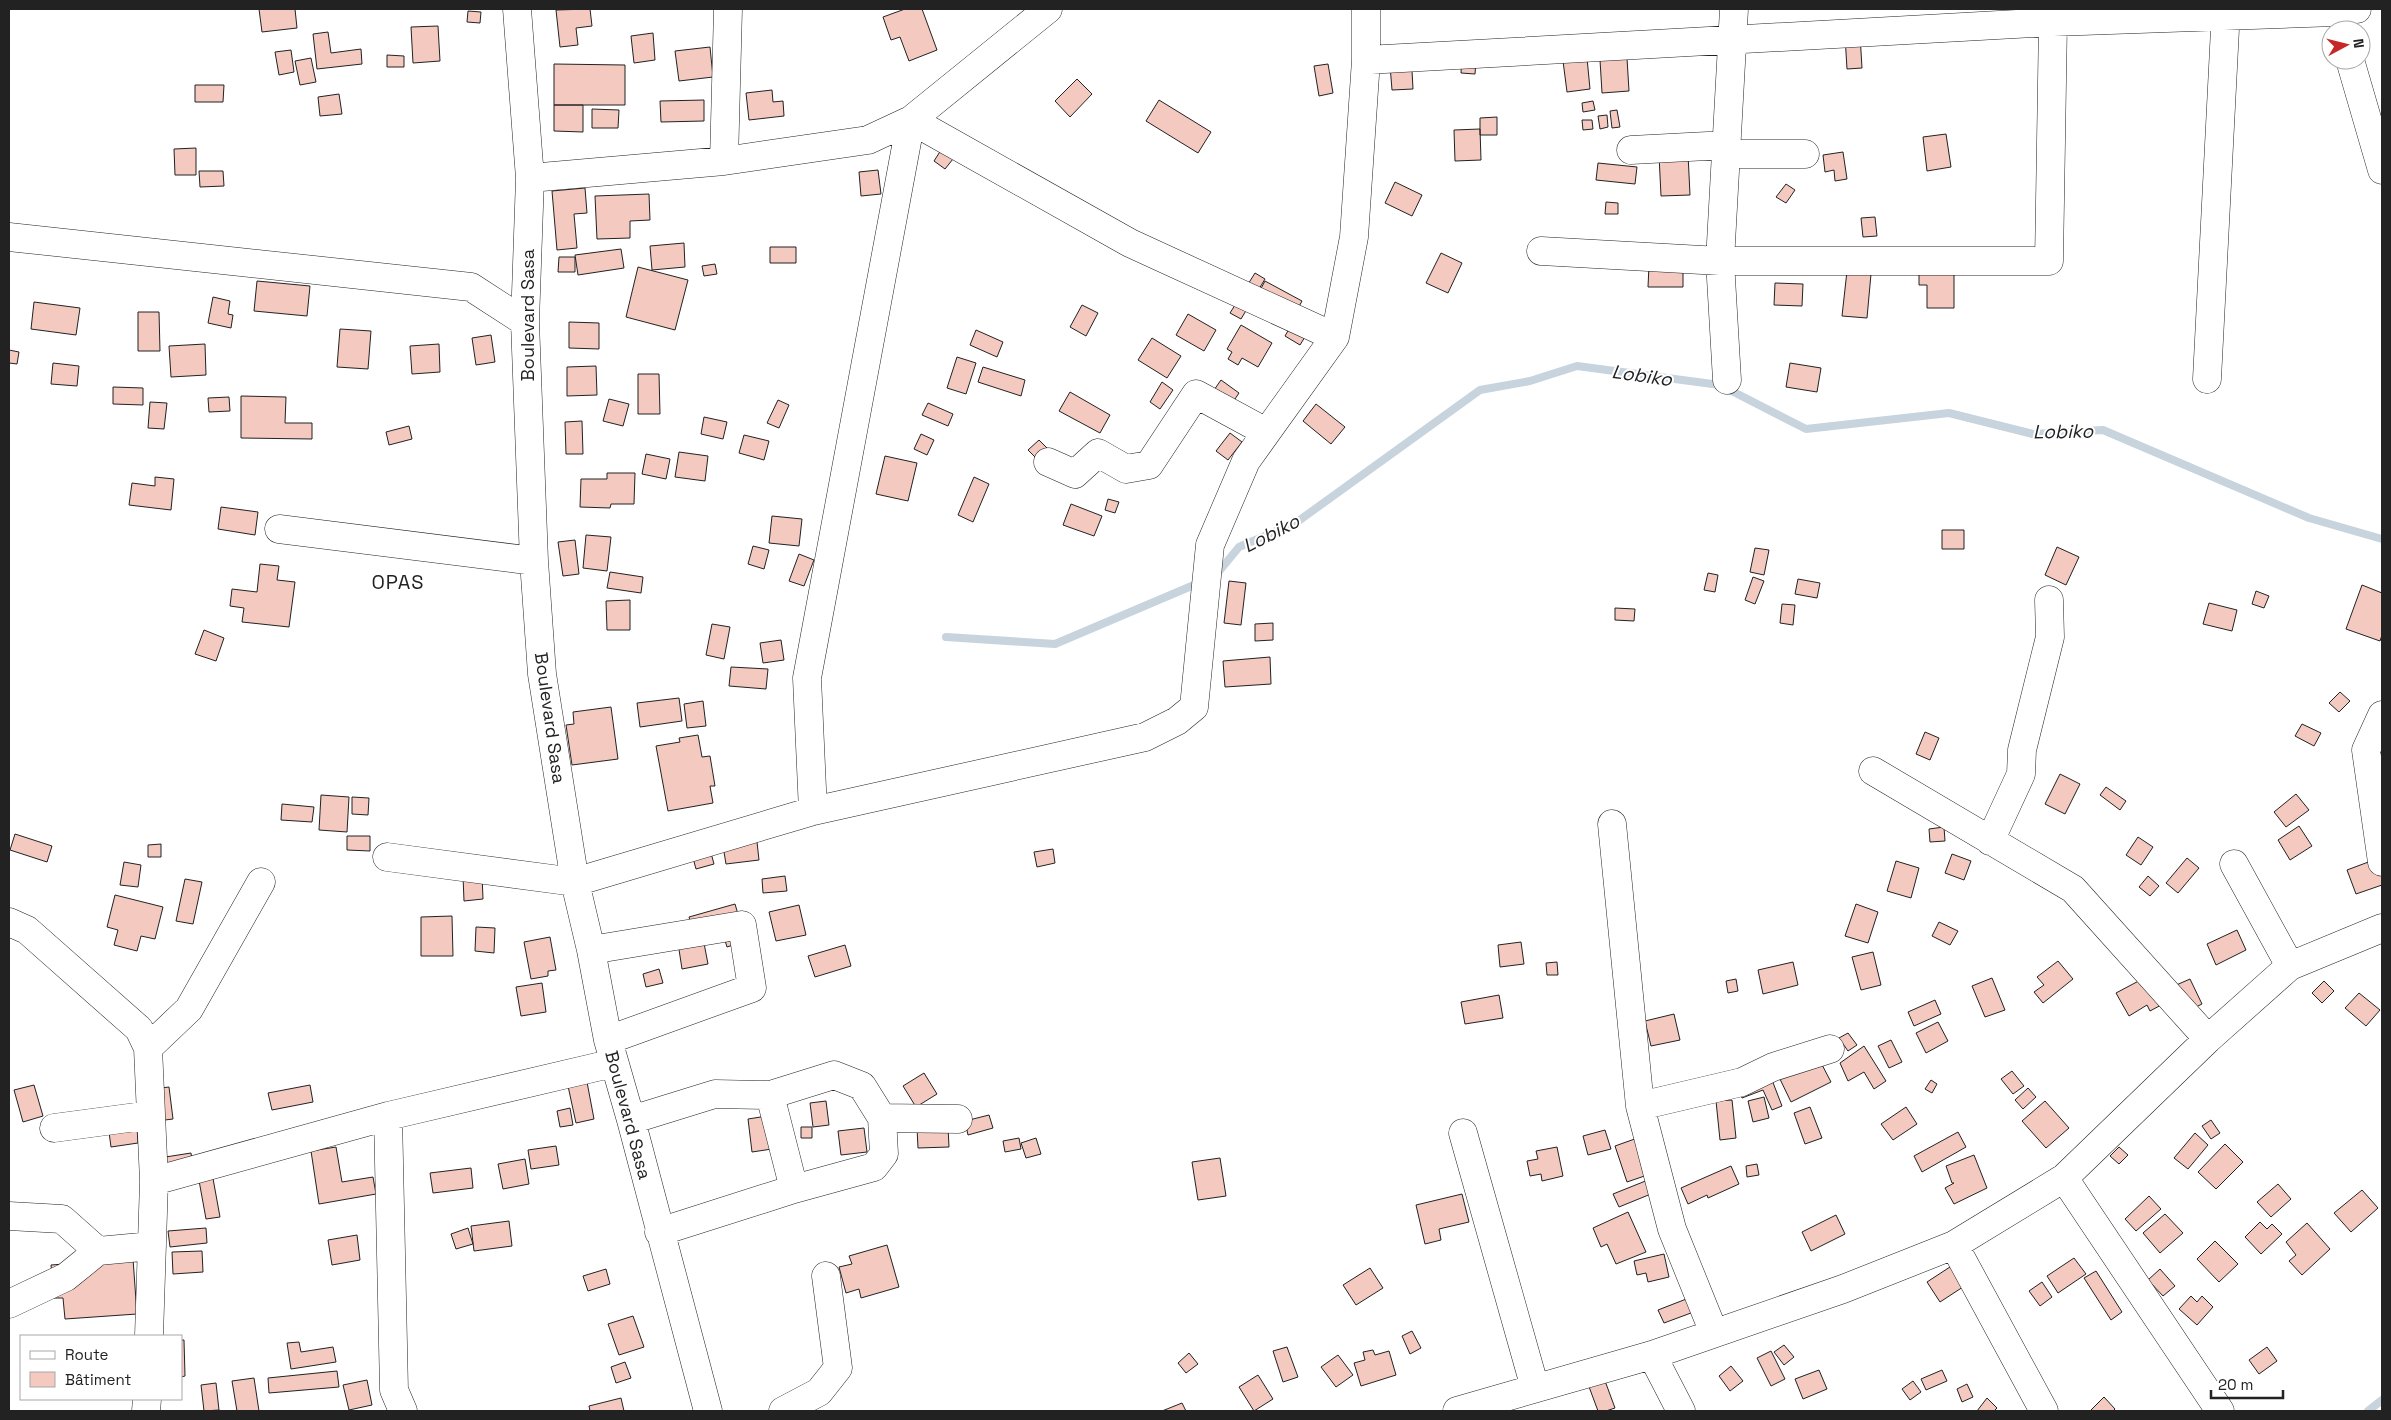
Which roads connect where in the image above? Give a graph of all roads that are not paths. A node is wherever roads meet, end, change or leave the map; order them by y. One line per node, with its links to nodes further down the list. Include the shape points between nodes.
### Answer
1 (517, 9): 18 (street, Boulevard Sasa)
2 (728, 9): 16 (street)
3 (1048, 9): 12 (street)
4 (1366, 9): 10 (street)
5 (1734, 9): 9 (street)
6 (2226, 12): 7 (street); 8 (street); 24 (street)
7 (2344, 17)
8 (2053, 22): 9 (street); 21 (street, via 2049,262)
9 (1732, 39): 10 (street); 13 (street)
10 (1366, 60): 23 (street, via 1354,237)
11 (2353, 70): 17 (street)
12 (911, 120): 16 (street, via 868,140); 23 (street, via 1130,243); 33 (street, via 807,678)
13 (1726, 149): 14 (street); 15 (street); 21 (street)
14 (1631, 150)
15 (1805, 154)
16 (724, 161): 18 (street)
17 (2382, 170)
18 (530, 178): 22 (street, Boulevard Sasa)
19 (9, 237): 22 (street, via 471,287)
20 (1541, 251): 21 (street)
21 (1720, 261): 25 (street)
22 (525, 322): 29 (street, Boulevard Sasa)
23 (1335, 336): 26 (street)
24 (2207, 379)
25 (1727, 380)
26 (1266, 432): 27 (street, via 1196,394 1149,465 1126,469 1098,453 1075,474); 33 (street, via 1246,461 1210,546 1194,707 1177,721 1145,736)
27 (1048, 462)
28 (279, 529): 29 (street)
29 (534, 562): 40 (street, Boulevard Sasa, via 542,674)
30 (2049, 600): 35 (street, via 2050,637 2022,750 2021,774)
31 (2382, 715): 37 (street, via 2366,750)
32 (1873, 771): 35 (street)
33 (813, 811): 40 (street)
34 (1612, 824): 50 (street)
35 (1990, 841): 45 (street, via 2072,889)
36 (387, 857): 40 (street)
37 (2382, 862)
38 (2234, 864): 44 (street)
39 (261, 882): 46 (street, via 189,1009)
40 (575, 882): 43 (street, Boulevard Sasa)
41 (9, 922): 46 (street, via 27,930 139,1029)
42 (2382, 928): 44 (street)
43 (591, 950): 48 (street, Boulevard Sasa); 48 (street, via 742,925 752,988)
44 (2290, 966): 45 (street)
45 (2208, 1040): 58 (street)
46 (148, 1048): 51 (street)
47 (1830, 1049): 50 (street, via 1773,1067 1742,1082)
48 (611, 1052): 52 (street); 55 (street, Boulevard Sasa)
49 (770, 1095): 53 (street, via 834,1075 862,1086); 55 (street, via 715,1094); 60 (street)
50 (1640, 1106): 68 (street, via 1672,1229)
51 (151, 1116): 56 (street); 59 (street)
52 (388, 1116): 59 (street); 72 (street, via 394,1390)
53 (882, 1118): 54 (street); 60 (street, via 884,1154 874,1167)
54 (958, 1119)
55 (632, 1120): 62 (street, Boulevard Sasa)
56 (54, 1128)
57 (1462, 1134): 71 (street)
58 (2064, 1178): 63 (street); 78 (street)
59 (154, 1181): 64 (street)
60 (794, 1189): 62 (street)
61 (9, 1216): 65 (street, via 62,1219)
62 (659, 1232): 73 (street, Boulevard Sasa)
63 (1954, 1245): 68 (street, via 1843,1289); 77 (street)
64 (152, 1246): 65 (street); 69 (street)
65 (98, 1251): 67 (street, via 66,1277)
66 (826, 1276): 74 (street, via 838,1368 819,1392)
67 (9, 1304)
68 (1714, 1333): 70 (street)
69 (149, 1335)
70 (1652, 1356): 71 (street); 76 (street)
71 (1535, 1388): 75 (street)
72 (403, 1411)
73 (708, 1411)
74 (782, 1411)
75 (1457, 1411)
76 (1681, 1411)
77 (2044, 1411)
78 (2220, 1411)

